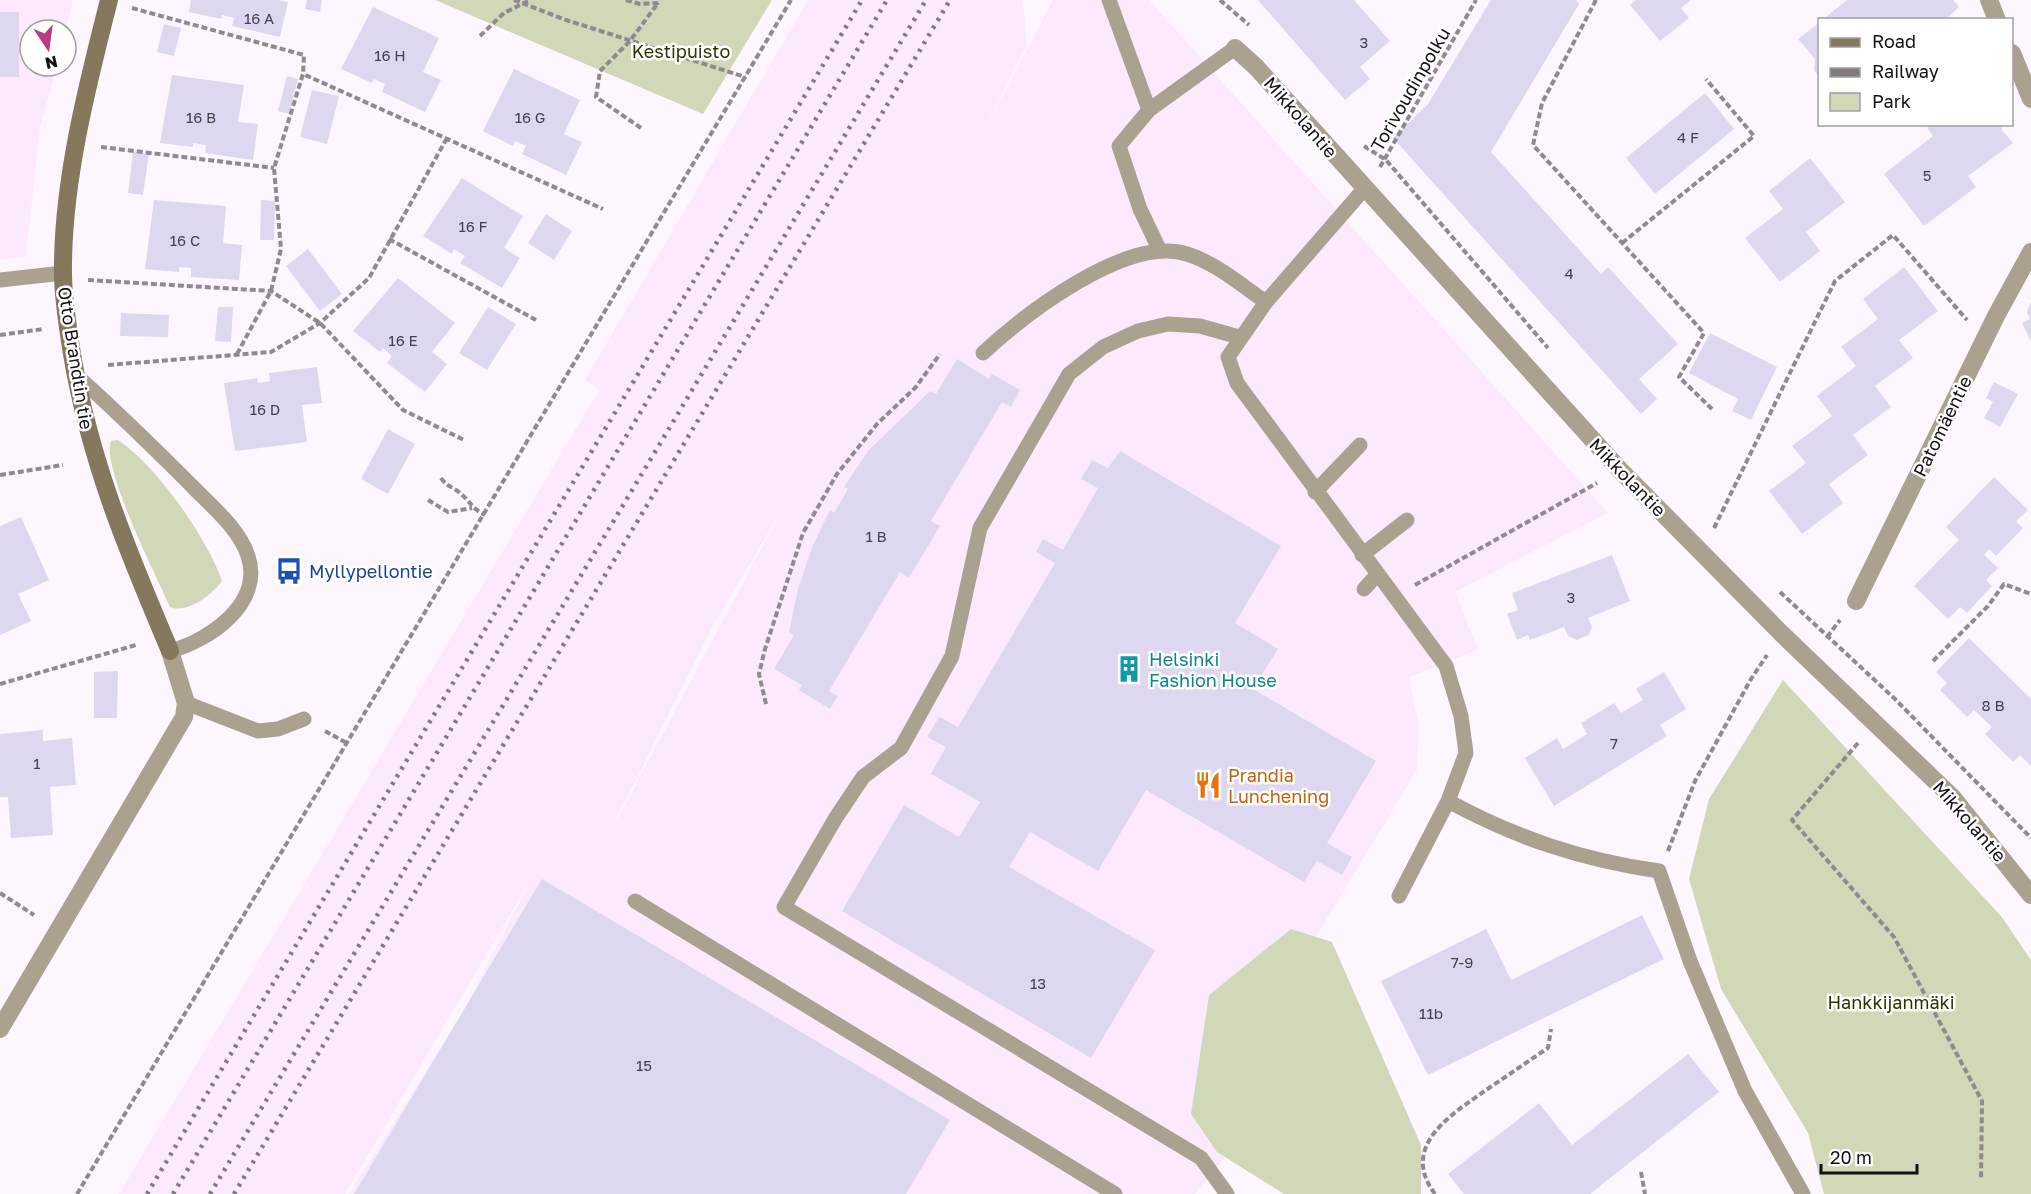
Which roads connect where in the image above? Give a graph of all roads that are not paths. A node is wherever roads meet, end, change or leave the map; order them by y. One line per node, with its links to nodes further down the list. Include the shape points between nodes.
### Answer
1 (109, 0): 12 (street, Otto Brandtin tie, via 73,164)
2 (1109, 0): 8 (lane)
3 (1989, 0): 4 (street)
4 (1997, 18)
5 (1235, 48): 8 (lane); 9 (street, Mikkolantie)
6 (2013, 55): 7 (street)
7 (2031, 99)
8 (1149, 110): 10 (lane, via 1119,146 1140,209)
9 (1364, 189): 14 (lane); 29 (street, Mikkolantie, via 1620,470 1782,634 1952,797)
10 (1160, 251): 14 (lane, via 1186,254 1208,263); 16 (lane, via 1084,278 1016,323)
11 (2031, 252): 24 (street, Patomäentie, via 1986,335)
12 (63, 273): 13 (lane); 17 (street, Otto Brandtin tie)
13 (0, 280)
14 (1266, 302): 15 (lane)
15 (1239, 337): 19 (lane, via 1228,357 1237,383); 34 (lane, via 1200,326 1168,324 1138,331 1103,347 1070,374 980,528 952,656 902,748 864,777 784,907 1201,1158)
16 (983, 353)
17 (75, 374): 25 (street, Otto Brandtin tie, via 109,504); 25 (lane, via 206,501 239,537 248,554 250,582 233,616 210,636)
18 (1360, 445): 19 (lane)
19 (1315, 492): 21 (lane)
20 (1407, 520): 21 (lane)
21 (1362, 555): 22 (lane)
22 (1377, 575): 23 (lane); 28 (lane, via 1446,666 1461,716 1466,753)
23 (1364, 589)
24 (1856, 601)
25 (170, 651): 26 (street, Otto Brandtin tie)
26 (186, 703): 27 (lane, via 258,731 278,729); 32 (street, via 176,734)
27 (304, 719)
28 (1448, 801): 30 (lane); 35 (lane, via 1496,827 1564,851 1659,871 1690,962 1745,1090)
29 (2031, 895)
30 (1400, 896)
31 (635, 901): 33 (lane)
32 (0, 1029)
33 (1115, 1194)
34 (1227, 1194)
35 (1803, 1194)

